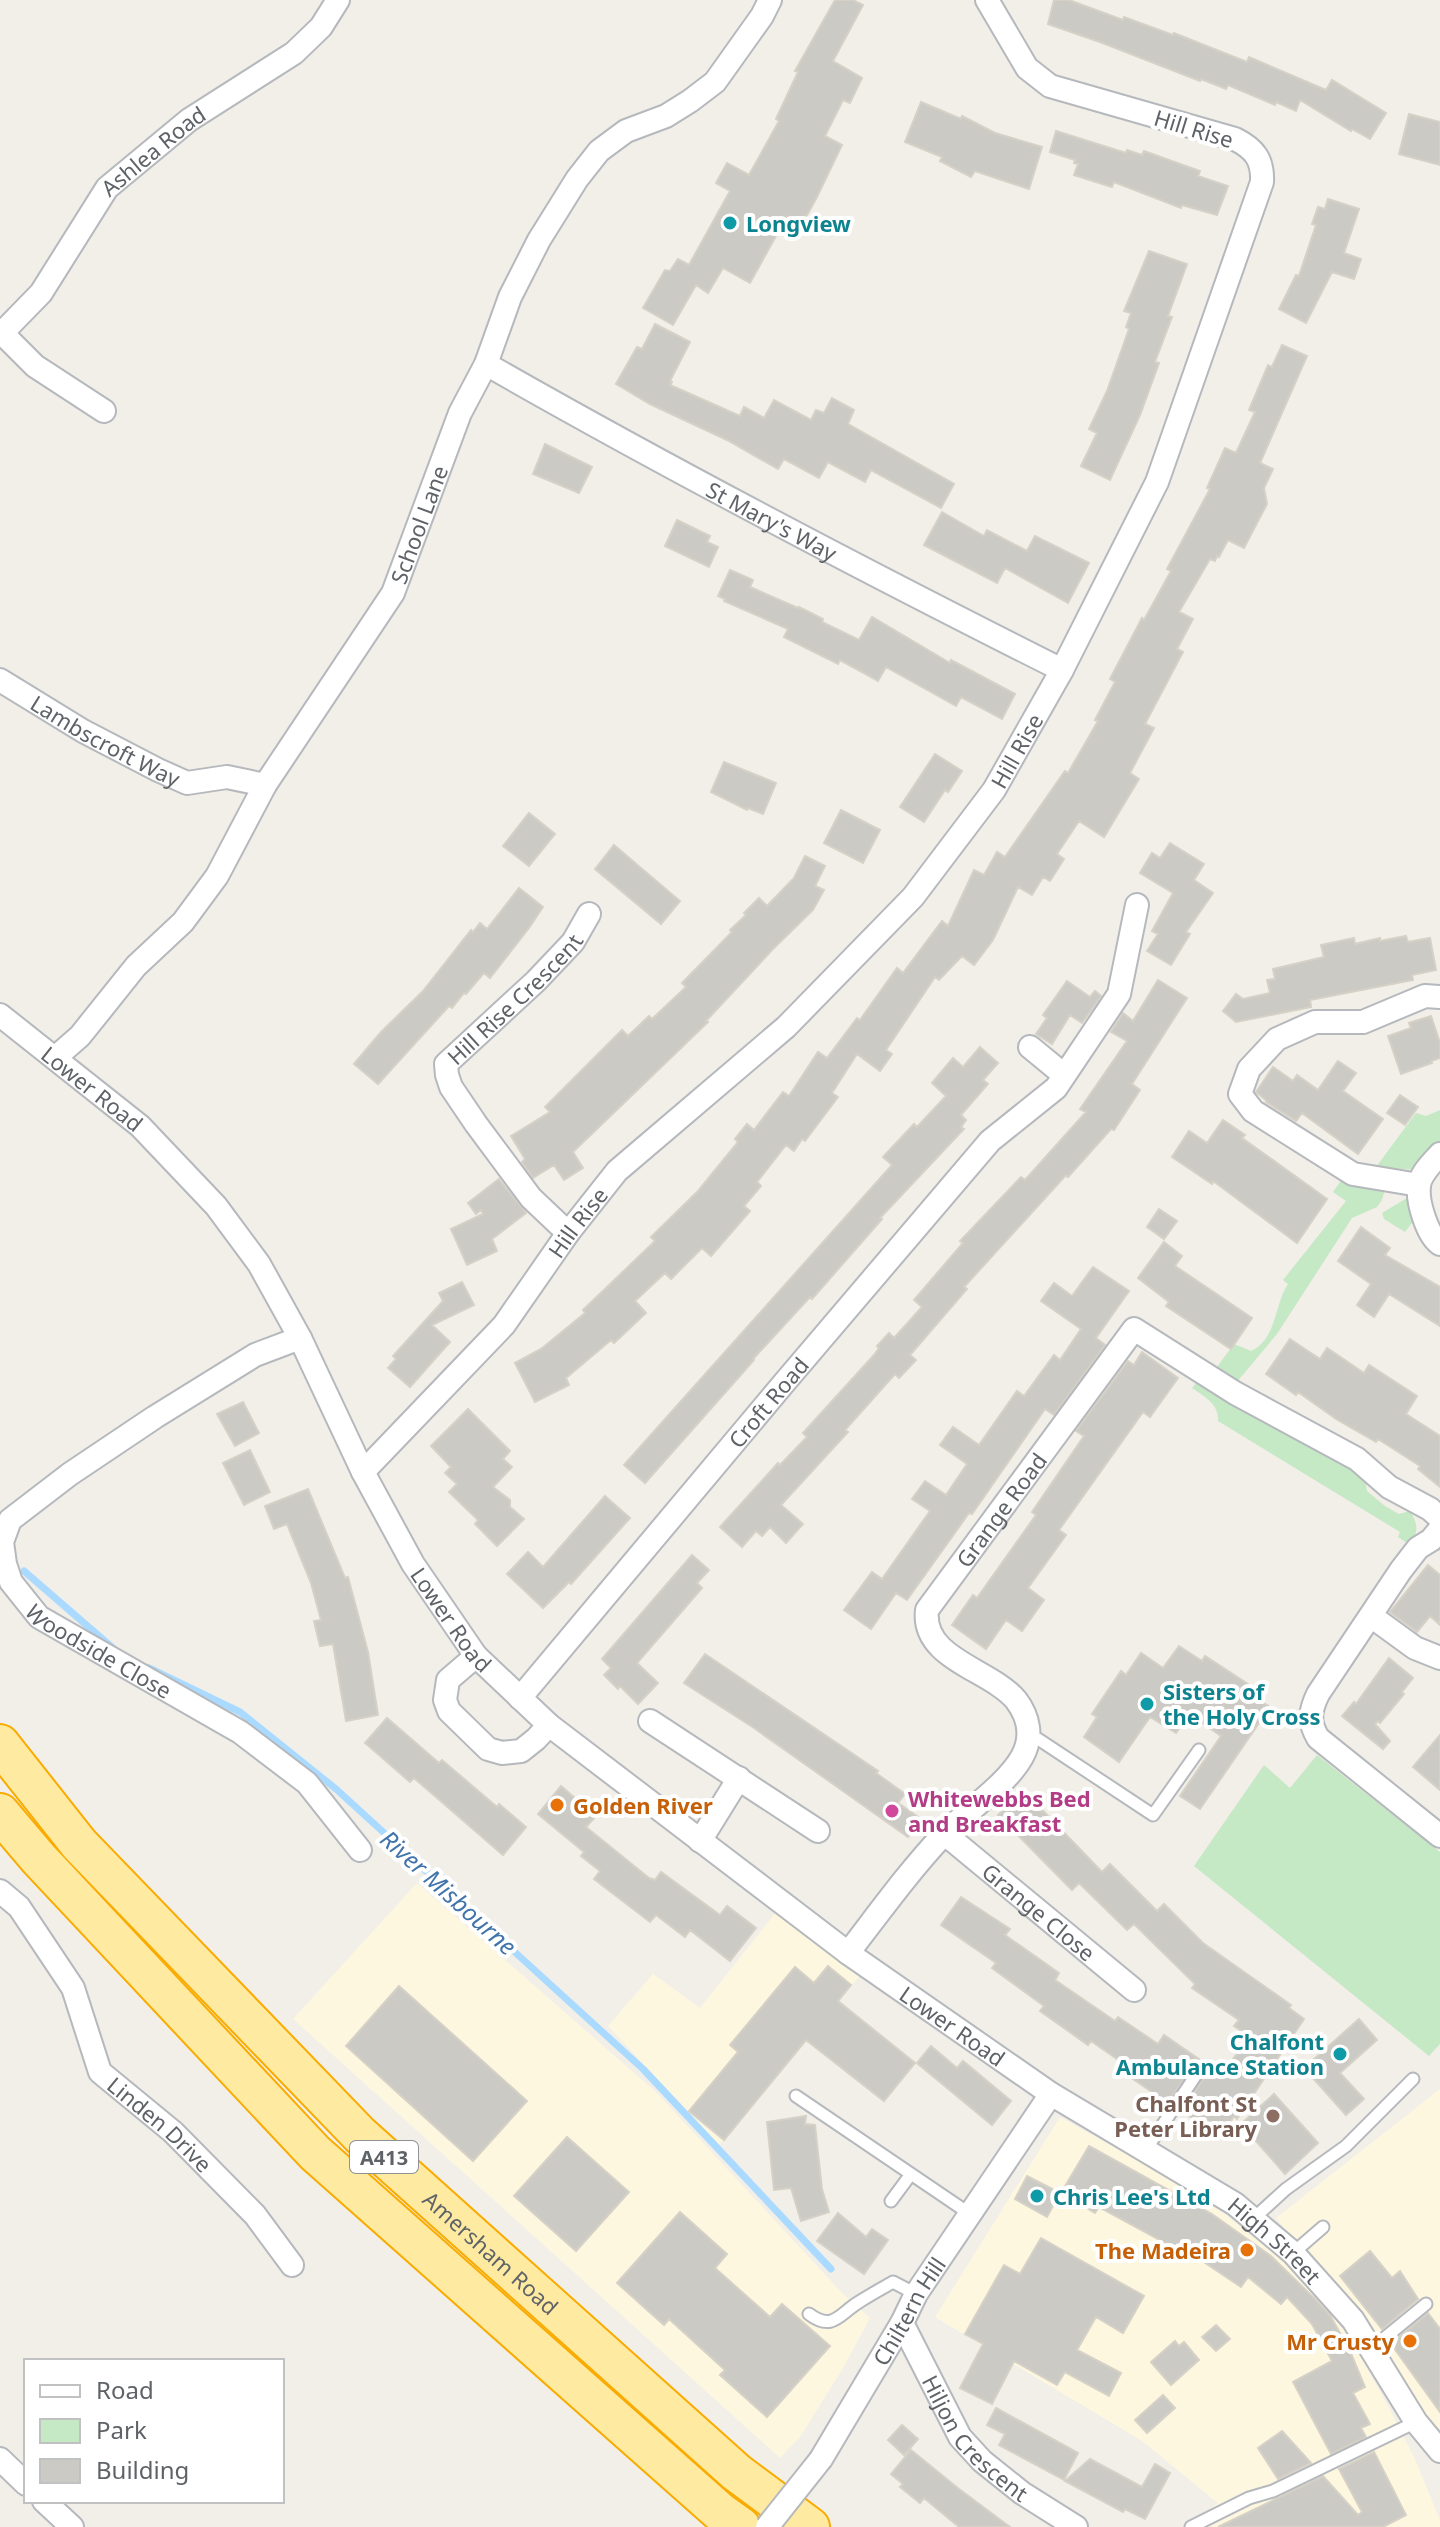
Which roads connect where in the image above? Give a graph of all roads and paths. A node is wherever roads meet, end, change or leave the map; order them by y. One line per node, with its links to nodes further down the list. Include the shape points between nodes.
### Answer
1 (338, 0): 4 (street, Ashlea Road, via 321,27 294,53 189,120 107,188 41,293)
2 (770, 0): 5 (street, School Lane, via 715,82 678,109 626,131 599,151 577,179 524,268)
3 (987, 0): 7 (street, Hill Rise, via 1027,68 1050,86 1235,139 1256,153 1262,167 1262,182 1157,482)
4 (2, 335): 6 (street, Ashlea Road, via 35,366)
5 (486, 364): 7 (street, St Mary's Way, via 877,578); 9 (street, School Lane, via 460,413 393,593)
6 (104, 411)
7 (1062, 670): 19 (street, Hill Rise, via 994,790 913,897 786,1027 617,1171)
8 (0, 680): 9 (street, Lambscroft Way, via 83,731 187,783 227,777)
9 (265, 785): 15 (street, School Lane, via 217,876 183,922 136,966 80,1036)
10 (1137, 905): 16 (street, Croft Road, via 1119,994)
11 (589, 914): 19 (street, Hill Rise Crescent, via 573,942 536,981 446,1064 451,1087 476,1124 531,1198)
12 (1440, 997): 18 (street, via 1425,996 1363,1022 1315,1022 1277,1039 1249,1069 1240,1094 1253,1111 1353,1174)
13 (0, 1015): 15 (street, Lower Road)
14 (1030, 1047): 16 (street)
15 (56, 1057): 21 (street, Lower Road, via 140,1126 216,1206 259,1264)
16 (1064, 1075): 28 (street, Croft Road, via 1056,1088 990,1141)
17 (1440, 1154): 18 (street)
18 (1419, 1185): 20 (street, via 1425,1223)
19 (568, 1233): 22 (street, Hill Rise, via 504,1325)
20 (1440, 1244)
21 (300, 1338): 22 (street, Lower Road); 40 (street, Woodside Close, via 255,1355 118,1441 10,1520 2,1542 11,1582 39,1617 240,1732 307,1783)
22 (363, 1472): 26 (street, Lower Road, via 413,1564)
23 (1434, 1509): 31 (street, Grange Road, via 1389,1487 1357,1459 1235,1393 1134,1329 927,1610 925,1625 932,1638 1014,1698 1027,1717)
24 (1440, 1529): 25 (street, via 1418,1548)
25 (1371, 1616): 27 (street, via 1415,1648); 38 (street, via 1318,1694 1310,1724 1318,1738)
26 (476, 1656): 28 (street, Lower Road); 30 (street, via 448,1680 445,1700 449,1711 488,1749 512,1754)
27 (1440, 1658)
28 (520, 1698): 30 (street, Lower Road)
29 (650, 1721): 34 (street)
30 (549, 1725): 39 (street, Lower Road)
31 (1029, 1736): 33 (lane, via 1153,1815); 37 (street, via 1010,1772)
32 (0, 1744): 69 (highway, Amersham Road / A413, via 79,1844 360,2135 736,2472)
33 (1199, 1750)
34 (739, 1778): 36 (street); 39 (street)
35 (0, 1813): 67 (highway, Amersham Road / A413, via 315,2153)
36 (818, 1831)
37 (945, 1834): 42 (street); 43 (street, Grange Close)
38 (1440, 1836)
39 (700, 1841): 42 (street, Lower Road)
40 (360, 1850)
41 (0, 1891): 55 (street, Linden Drive, via 19,1907 73,1988 100,2072 173,2132 255,2215)
42 (848, 1953): 46 (street, Lower Road)
43 (1134, 1990)
44 (1196, 2075): 48 (lane)
45 (1413, 2079): 52 (lane, via 1346,2146)
46 (1051, 2094): 48 (street, High Street); 51 (street, Chiltern Hill)
47 (796, 2096): 49 (lane)
48 (1144, 2151): 52 (street, High Street)
49 (911, 2174): 50 (lane); 51 (lane)
50 (891, 2201)
51 (970, 2214): 56 (street, Chiltern Hill)
52 (1253, 2219): 54 (street, High Street)
53 (1323, 2227): 54 (lane)
54 (1293, 2253): 60 (street, High Street, via 1353,2320)
55 (292, 2265)
56 (916, 2294): 58 (lane, via 893,2282 830,2322); 59 (street, Chiltern Hill)
57 (1426, 2304): 60 (lane)
58 (809, 2314)
59 (902, 2323): 68 (street, Chiltern Hill, bridge, via 821,2459); 70 (street, Hiljon Crescent, via 960,2437 1022,2493)
60 (1371, 2349): 61 (street, High Street)
61 (1416, 2422): 62 (street, High Street); 71 (lane)
62 (1440, 2451)
63 (0, 2459): 64 (street)
64 (24, 2482)
65 (46, 2503): 66 (street)
66 (72, 2527)
67 (741, 2527)
68 (767, 2527)
69 (810, 2527)
70 (1076, 2527)
71 (1191, 2527)

